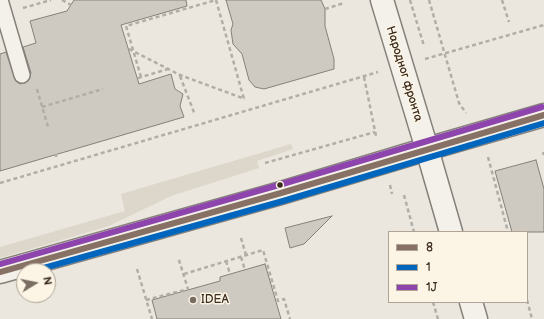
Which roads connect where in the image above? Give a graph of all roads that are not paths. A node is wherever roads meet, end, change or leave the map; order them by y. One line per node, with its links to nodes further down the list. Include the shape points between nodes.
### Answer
1 (0, 0): 3 (lane)
2 (382, 0): 5 (street, Народног фронта)
3 (22, 75)
4 (544, 115): 5 (street)
5 (427, 149): 6 (street, Народног фронта); 7 (street)
6 (451, 231)
7 (0, 272)
8 (471, 303): 9 (street)
9 (476, 319)

